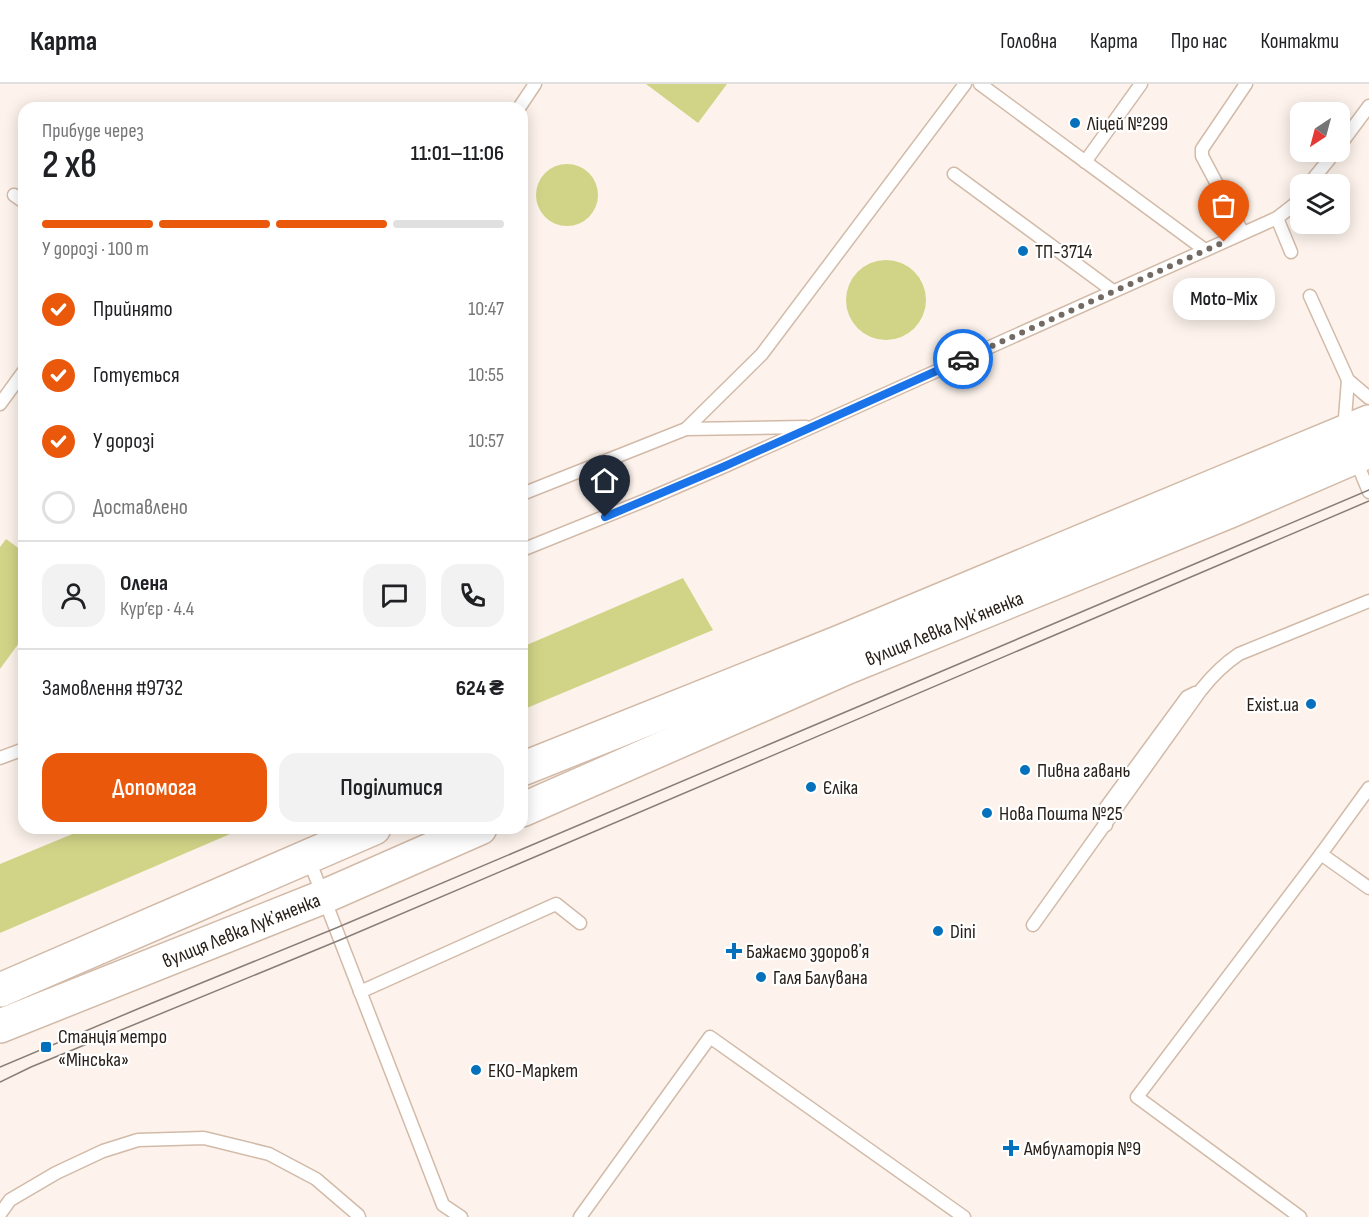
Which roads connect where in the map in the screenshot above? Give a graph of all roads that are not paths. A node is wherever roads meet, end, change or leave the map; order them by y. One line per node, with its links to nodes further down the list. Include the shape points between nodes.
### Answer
1 (535, 84): 6 (lane)
2 (965, 84): 25 (lane, via 762,354)
3 (980, 84): 9 (lane)
4 (1141, 84): 9 (lane)
5 (1246, 84): 15 (lane, via 1202,149 1202,156)
6 (523, 102)
7 (1369, 106): 8 (lane)
8 (1350, 132)
9 (1085, 162): 16 (lane)
10 (1327, 162): 12 (lane)
11 (954, 174): 18 (lane)
12 (1317, 174)
13 (1290, 208): 14 (lane)
14 (1277, 218): 15 (lane); 17 (lane)
15 (1243, 233): 16 (lane)
16 (1205, 250): 18 (lane)
17 (1291, 252)
18 (1113, 291): 24 (lane)
19 (1310, 296): 21 (lane)
20 (18, 379): 23 (lane)
21 (1348, 380): 22 (lane); 26 (lane)
22 (1369, 398)
23 (0, 404)
24 (810, 427): 25 (lane); 29 (lane)
25 (686, 429): 27 (lane)
26 (1359, 441): 28 (lane); 33 (main road, вулиця Левка Лукʼяненка); 35 (main road, вулиця Левка Лукʼяненка, via 1230,511 848,667)
27 (528, 492)
28 (1369, 492)
29 (528, 548)
30 (1369, 601): 43 (lane, via 1227,662 1201,690)
31 (18, 751): 32 (lane)
32 (0, 758)
33 (528, 767)
34 (1369, 788): 38 (lane)
35 (528, 807)
36 (466, 834): 41 (main road, вулиця Левка Лукʼяненка)
37 (337, 835): 39 (main road, вулиця Левка Лукʼяненка)
38 (1321, 854): 40 (lane); 52 (lane, via 1137,1097)
39 (307, 857): 41 (lane); 44 (main road, вулиця Левка Лукʼяненка)
40 (1369, 888)
41 (323, 897): 45 (lane); 46 (main road, вулиця Левка Лукʼяненка)
42 (580, 923): 45 (lane, via 556,904)
43 (1034, 925)
44 (0, 990)
45 (360, 992): 49 (lane, via 443,1206)
46 (0, 1026)
47 (0, 1214): 48 (lane, via 10,1200 103,1151 138,1140 204,1138 269,1154 316,1179)
48 (359, 1217)
49 (461, 1217)
50 (580, 1217): 51 (lane, via 710,1037)
51 (964, 1217)
52 (1300, 1217)

